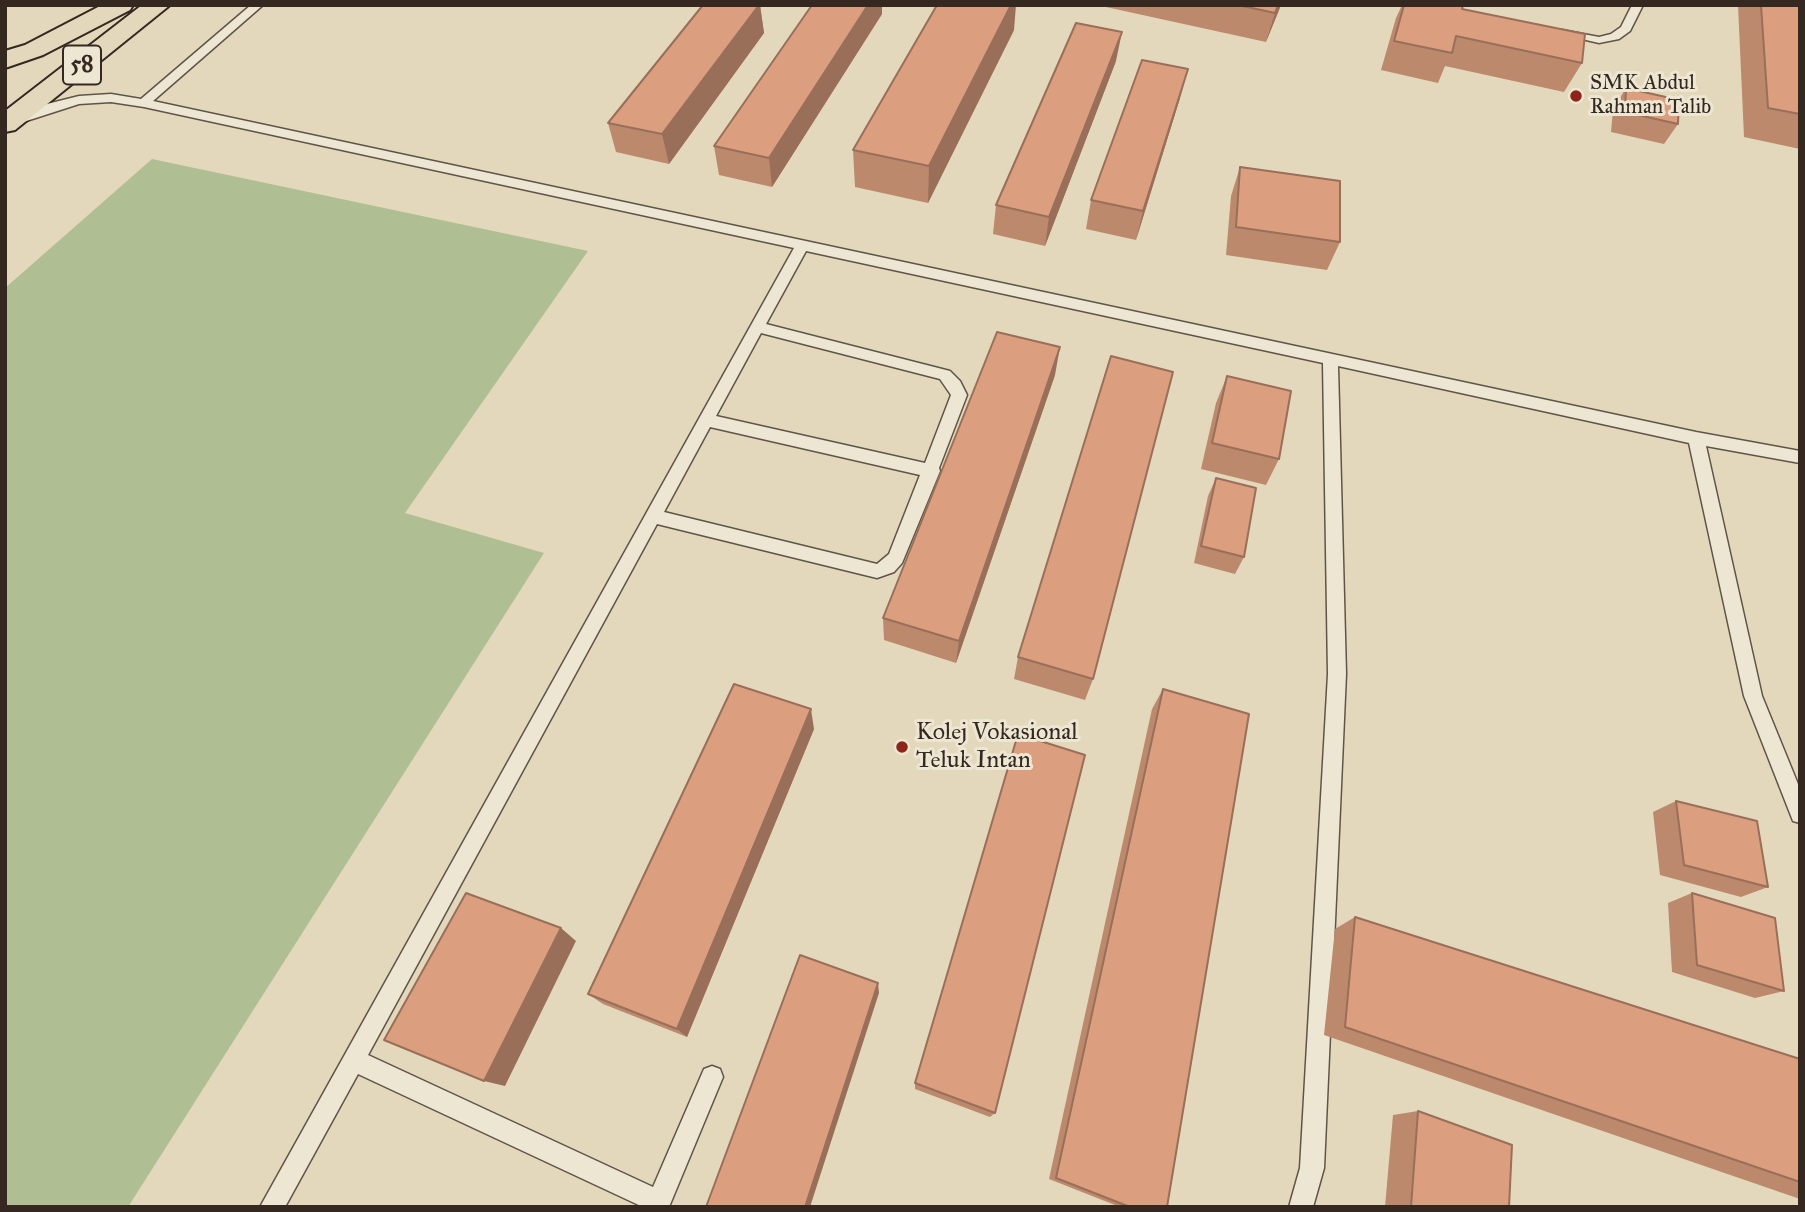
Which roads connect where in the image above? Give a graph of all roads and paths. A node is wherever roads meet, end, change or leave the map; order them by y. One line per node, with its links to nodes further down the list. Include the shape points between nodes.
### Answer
1 (95, 5): 7 (highway, 58)
2 (121, 5): 7 (highway)
3 (158, 5): 11 (highway, 58)
4 (258, 5): 10 (lane)
5 (1638, 5): 6 (lane, via 1626,29 1615,37 1599,40)
6 (1547, 30)
7 (34, 50): 8 (highway); 9 (highway, 58)
8 (5, 60)
9 (5, 71)
10 (144, 103): 11 (lane, via 79,100); 12 (lane)
11 (5, 125)
12 (803, 244): 13 (lane); 14 (lane)
13 (757, 327): 15 (lane); 18 (lane, via 945,375 959,395)
14 (1330, 358): 16 (lane); 25 (lane, via 1337,674 1312,1168)
15 (706, 420): 18 (lane); 19 (lane)
16 (1696, 438): 17 (lane); 20 (lane, via 1753,696)
17 (1800, 457)
18 (932, 471): 19 (lane, via 896,558 877,571)
19 (653, 516): 21 (lane)
20 (1800, 814)
21 (353, 1060): 23 (lane); 24 (lane)
22 (712, 1077): 23 (lane)
23 (658, 1204)
24 (272, 1207)
25 (1301, 1207)

